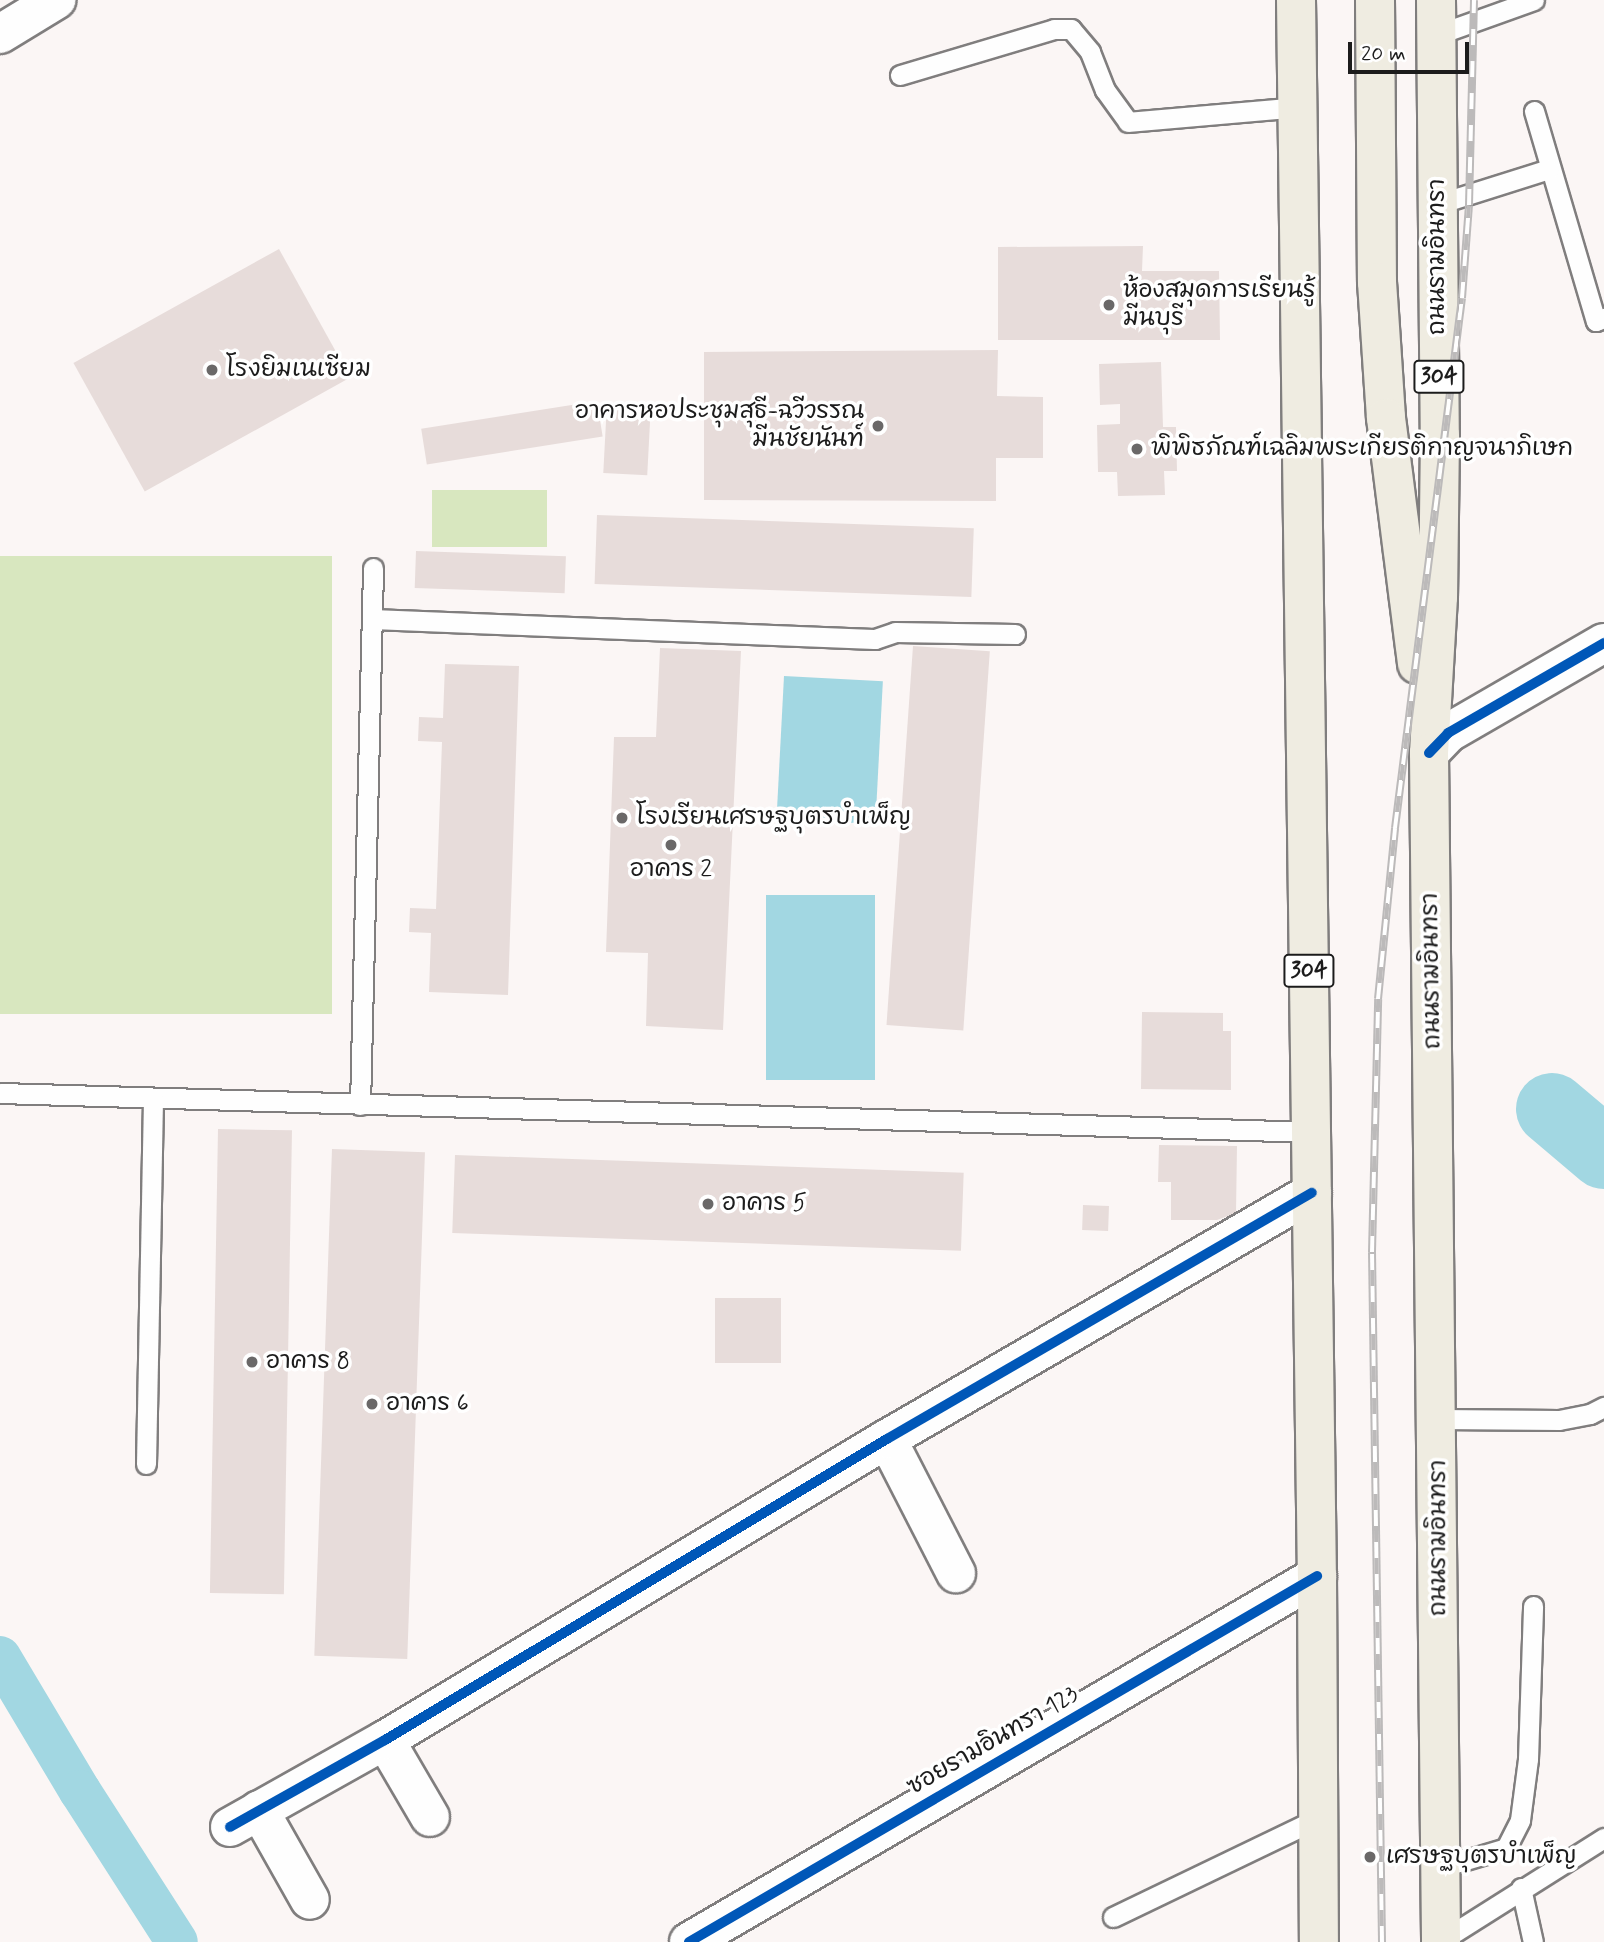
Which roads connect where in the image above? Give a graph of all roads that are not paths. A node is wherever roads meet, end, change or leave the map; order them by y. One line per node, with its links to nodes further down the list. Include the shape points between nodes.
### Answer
1 (56, 0): 6 (street)
2 (1296, 0): 8 (highway, 304)
3 (1375, 0): 17 (highway, via 1381,349 1394,492)
4 (1534, 0): 5 (lane)
5 (1436, 18): 11 (highway, ถนนรามอินทรา / 304)
6 (0, 34)
7 (900, 75): 8 (lane, via 1054,29 1071,29 1090,52 1105,90 1128,122)
8 (1298, 107): 21 (highway, 304)
9 (1534, 111): 10 (lane)
10 (1549, 169): 11 (lane); 12 (lane, via 1595,321)
11 (1438, 204): 17 (highway, ถนนรามอินทรา / 304, via 1438,597)
12 (1604, 318)
13 (373, 568): 14 (lane)
14 (372, 619): 15 (lane, via 875,639 895,632); 20 (lane)
15 (1015, 634)
16 (1604, 643): 17 (street, via 1448,733)
17 (1429, 753): 24 (highway, ถนนรามอินทรา / 304)
18 (0, 1093): 19 (lane)
19 (153, 1098): 20 (lane); 26 (lane)
20 (360, 1105): 21 (lane)
21 (1311, 1132): 22 (highway, 304)
22 (1312, 1193): 25 (street); 28 (highway, 304)
23 (1604, 1407): 24 (lane, via 1559,1420)
24 (1438, 1419): 34 (highway, ถนนรามอินทรา / 304)
25 (887, 1439): 27 (street); 30 (street)
26 (146, 1464)
27 (956, 1573)
28 (1317, 1576): 32 (highway, 304); 39 (street, ซอยรามอินทรา 123)
29 (1533, 1606): 34 (lane, via 1528,1759 1520,1820 1506,1848)
30 (384, 1740): 31 (street); 36 (street, via 245,1818)
31 (430, 1817)
32 (1317, 1819): 37 (lane); 40 (highway, 304)
33 (1604, 1838): 35 (lane)
34 (1440, 1868): 38 (highway, ถนนรามอินทรา / 304)
35 (1521, 1888): 38 (lane); 41 (lane)
36 (310, 1900)
37 (1113, 1917)
38 (1441, 1941)
39 (689, 1942)
40 (1318, 1942)
41 (1533, 1942)

